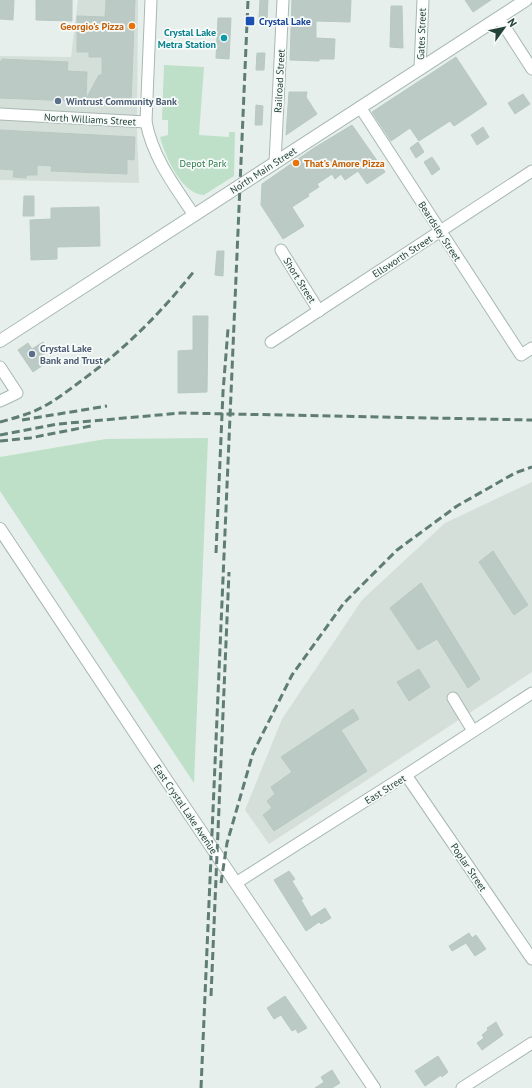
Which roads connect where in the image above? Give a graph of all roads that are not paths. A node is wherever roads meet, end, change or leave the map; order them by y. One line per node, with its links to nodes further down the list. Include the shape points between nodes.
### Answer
1 (151, 0): 10 (street)
2 (283, 0): 11 (street, Railroad Street)
3 (423, 0): 6 (street, Gates Street)
4 (526, 0): 5 (street, North Main Street)
5 (499, 18): 6 (street, North Main Street); 7 (street)
6 (420, 69): 8 (street, North Main Street)
7 (532, 69)
8 (360, 107): 11 (street, North Main Street); 14 (street, Beardsley Street)
9 (0, 114): 10 (street, North Williams Street)
10 (146, 122): 13 (street, North Williams Street, via 154,153)
11 (274, 163): 13 (street, North Main Street)
12 (532, 170): 14 (street, Ellsworth Street)
13 (194, 215): 17 (street, North Main Street)
14 (440, 231): 16 (street, Ellsworth Street); 19 (street, Beardsley Street, via 521,355)
15 (281, 250): 16 (street, Short Street)
16 (318, 311): 18 (street, Ellsworth Street)
17 (0, 341)
18 (271, 342)
19 (532, 348)
20 (1, 371): 21 (street, via 17,393)
21 (0, 401)
22 (0, 529): 27 (street, East Crystal Lake Avenue)
23 (532, 692): 25 (street, East Street)
24 (453, 698): 25 (street)
25 (473, 731): 26 (street, East Street)
26 (406, 775): 27 (street, East Street); 28 (street, Poplar Street)
27 (236, 882): 30 (street, East Crystal Lake Avenue)
28 (532, 959)
29 (532, 1043): 31 (street)
30 (374, 1088)
31 (462, 1088)

